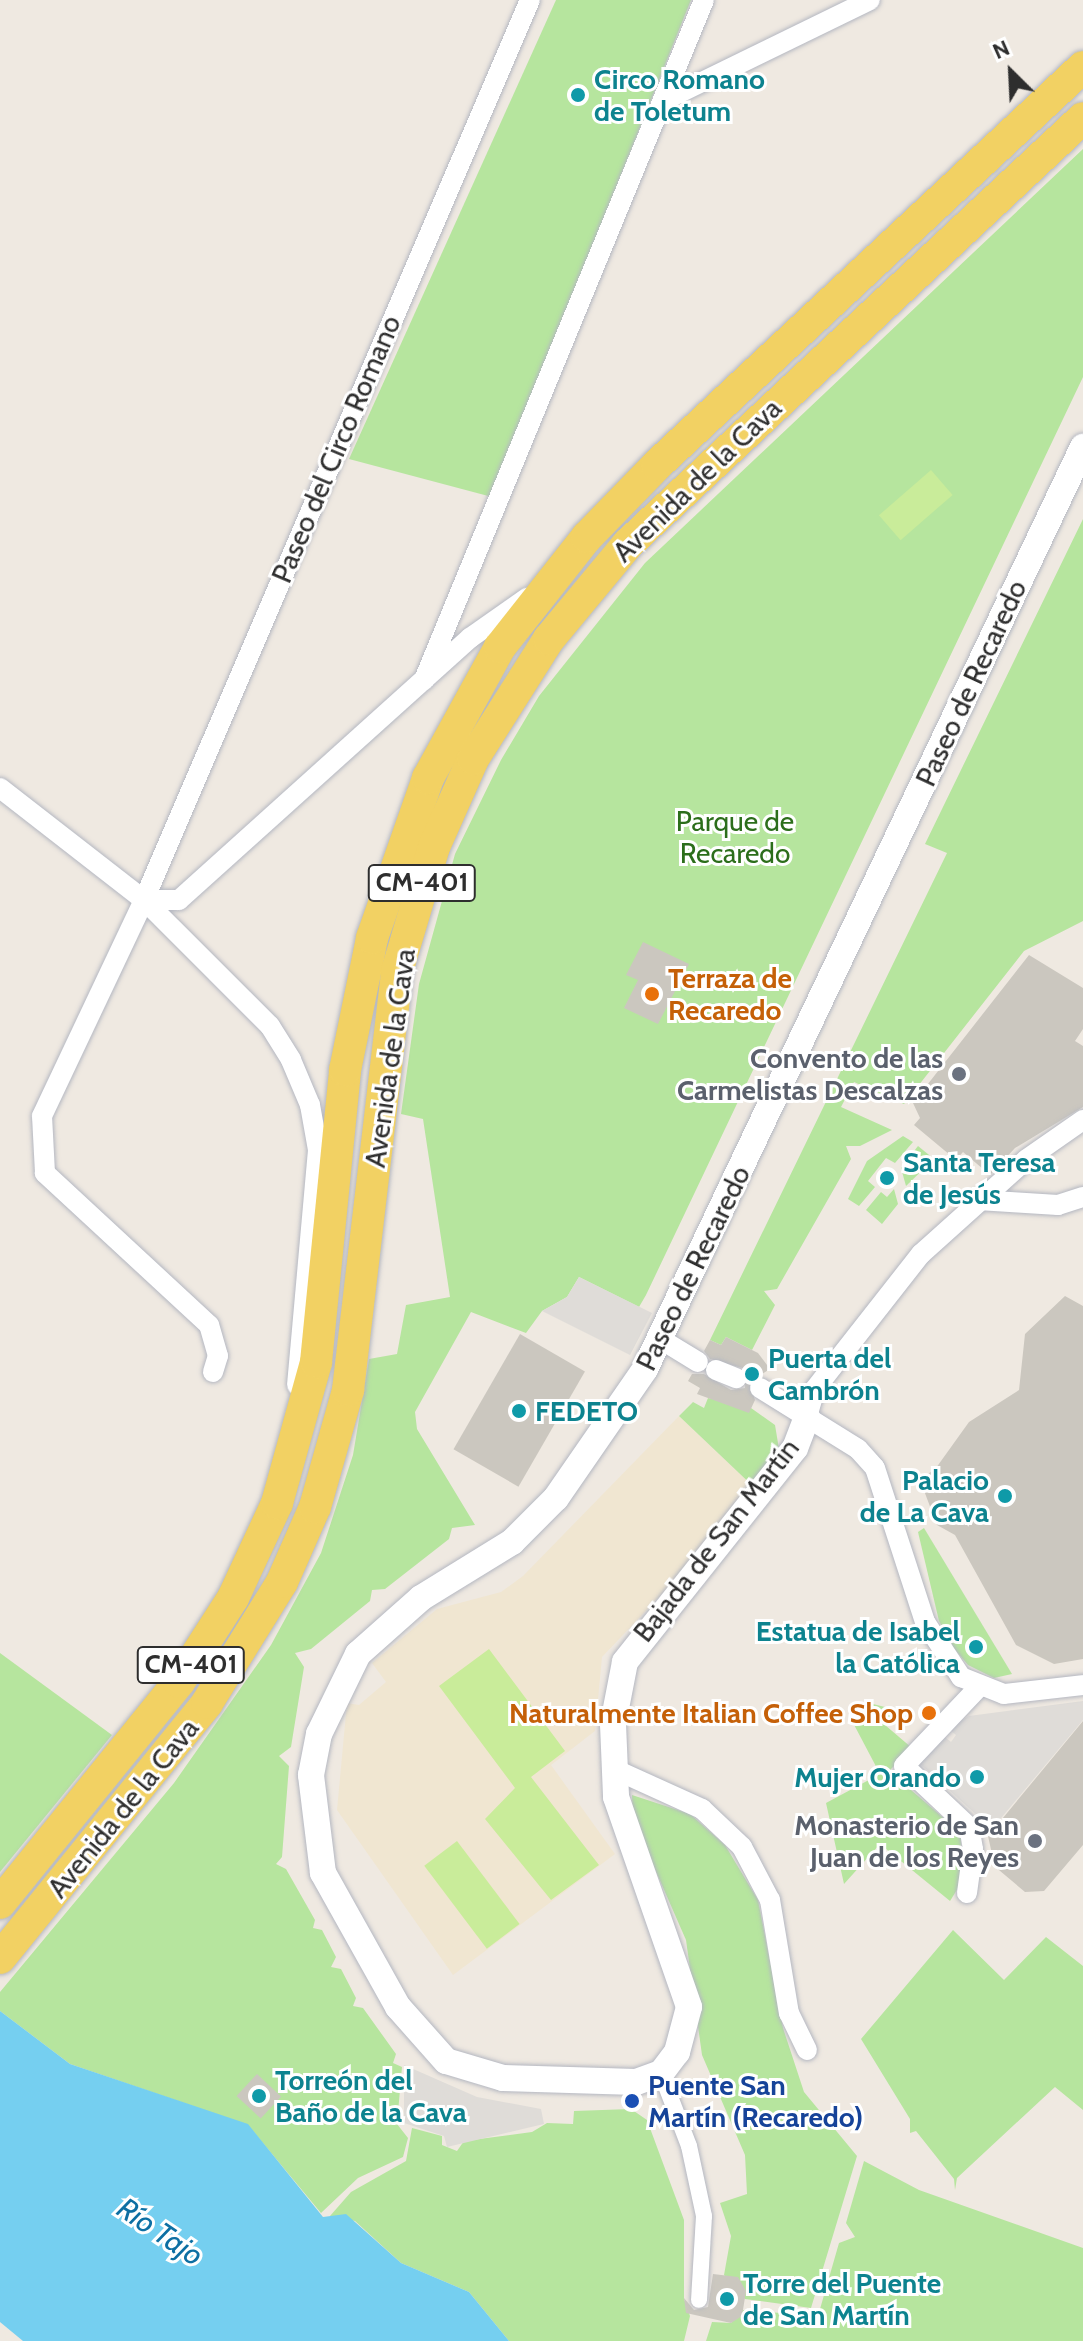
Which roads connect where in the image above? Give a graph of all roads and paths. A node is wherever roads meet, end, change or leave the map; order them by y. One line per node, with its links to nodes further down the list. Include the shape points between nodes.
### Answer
1 (530, 0): 13 (street, Paseo del Circo Romano)
2 (704, 0): 5 (street)
3 (870, 0): 5 (street)
4 (1083, 67): 8 (main road, Avenida de la Cava / CM-401, via 657,465)
5 (663, 101): 9 (street)
6 (1083, 118): 28 (main road, Avenida de la Cava / CM-401, via 628,544 549,639 473,759 434,847 397,971 348,1390 315,1507 282,1582 235,1663)
7 (1083, 447): 17 (street, Paseo de Recaredo)
8 (546, 585): 9 (street); 22 (main road, Avenida de la Cava / CM-401, via 500,647 453,730 386,887 345,1070 316,1362)
9 (424, 680): 13 (street, via 179,900)
10 (0, 788): 12 (street, Avenida de la Cava)
11 (0, 801): 12 (street)
12 (28, 811): 13 (street, Avenida de la Cava)
13 (144, 900): 19 (street, Paseo del Circo Romano, via 56,1081 42,1116 40,1152 55,1187 209,1325 218,1356); 22 (street, Avenida de la Cava, via 270,1026 310,1105 318,1150 305,1322)
14 (1083, 1120): 16 (street)
15 (1083, 1197): 16 (street, via 1058,1205)
16 (978, 1200): 21 (street, via 921,1254 862,1328 815,1389)
17 (662, 1340): 18 (street); 30 (street, Paseo de Recaredo, via 556,1498 512,1542 421,1598 358,1654 319,1734 311,1775 323,1873 339,1910 418,2036 446,2061 503,2078 576,2084 636,2082)
18 (717, 1370)
19 (213, 1372)
20 (760, 1388): 21 (street)
21 (807, 1417): 24 (street, via 858,1449 875,1468 925,1622 941,1654); 25 (street, Bajada de San Martín, via 795,1448 635,1642 613,1724)
22 (277, 1503): 27 (main road, Avenida de la Cava / CM-401, via 206,1643)
23 (1083, 1685): 24 (street, via 1004,1694)
24 (979, 1687): 26 (street, via 904,1766 969,1827 973,1849)
25 (614, 1769): 29 (street, via 702,1809 742,1847 770,1900 789,2013); 30 (street, Bajada de San Martín, via 616,1797 689,2007 687,2031)
26 (967, 1893)
27 (0, 1903)
28 (0, 1958)
29 (807, 2050)
30 (661, 2073): 31 (street, via 689,2146 704,2216)
31 (699, 2300)

